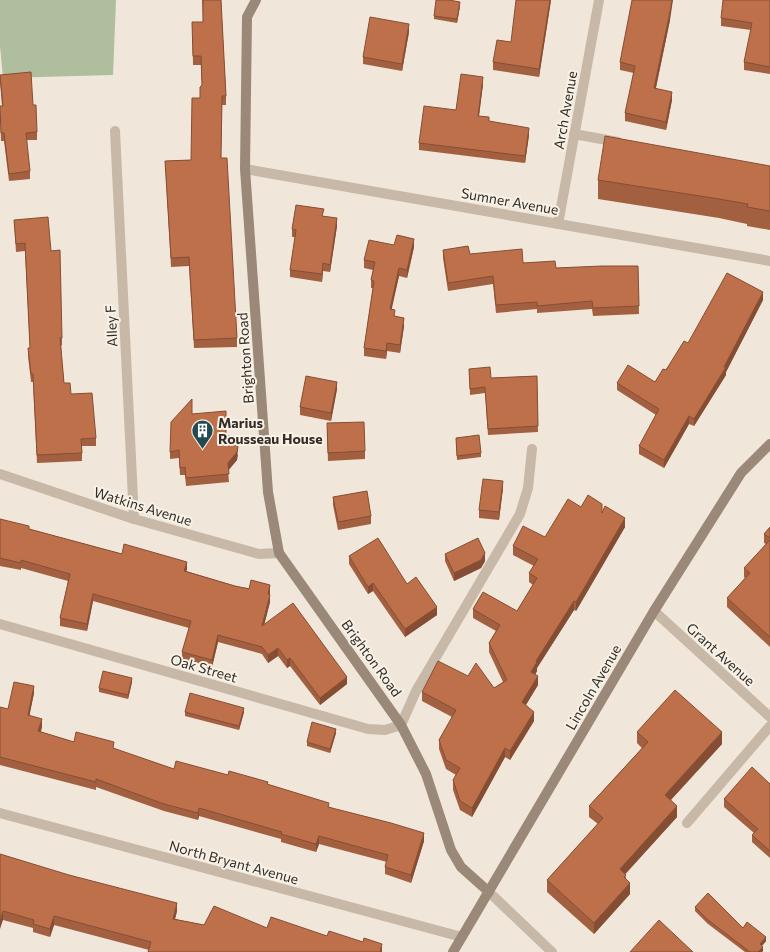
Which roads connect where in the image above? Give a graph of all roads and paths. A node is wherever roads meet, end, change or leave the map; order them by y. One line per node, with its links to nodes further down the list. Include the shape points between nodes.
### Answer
1 (256, 0): 6 (street, Brighton Road, via 247,17)
2 (599, 0): 4 (street, Arch Avenue)
3 (115, 132): 12 (street, Alley F)
4 (574, 134): 5 (street); 7 (street, Arch Avenue)
5 (629, 144)
6 (246, 169): 7 (street, Sumner Avenue); 13 (street, Brighton Road, via 268,492)
7 (558, 224): 8 (street, Sumner Avenue)
8 (770, 261)
9 (770, 444): 14 (street, Lincoln Avenue, via 741,473)
10 (532, 449): 17 (street, via 528,488 520,514 416,691)
11 (0, 474): 12 (street, Watkins Avenue)
12 (134, 519): 13 (street, Watkins Avenue, via 258,554)
13 (279, 553): 17 (street, Brighton Road)
14 (654, 611): 16 (street, Grant Avenue); 21 (street, Lincoln Avenue)
15 (0, 624): 17 (street, Oak Street, via 368,729 386,730)
16 (770, 717)
17 (401, 725): 21 (street, Brighton Road, via 426,774 451,850 461,867)
18 (770, 726): 20 (street)
19 (0, 813): 22 (street, North Bryant Avenue)
20 (687, 823)
21 (488, 892): 22 (street, Lincoln Avenue); 24 (street)
22 (462, 937): 23 (street, Lincoln Avenue)
23 (453, 952)
24 (552, 952)

